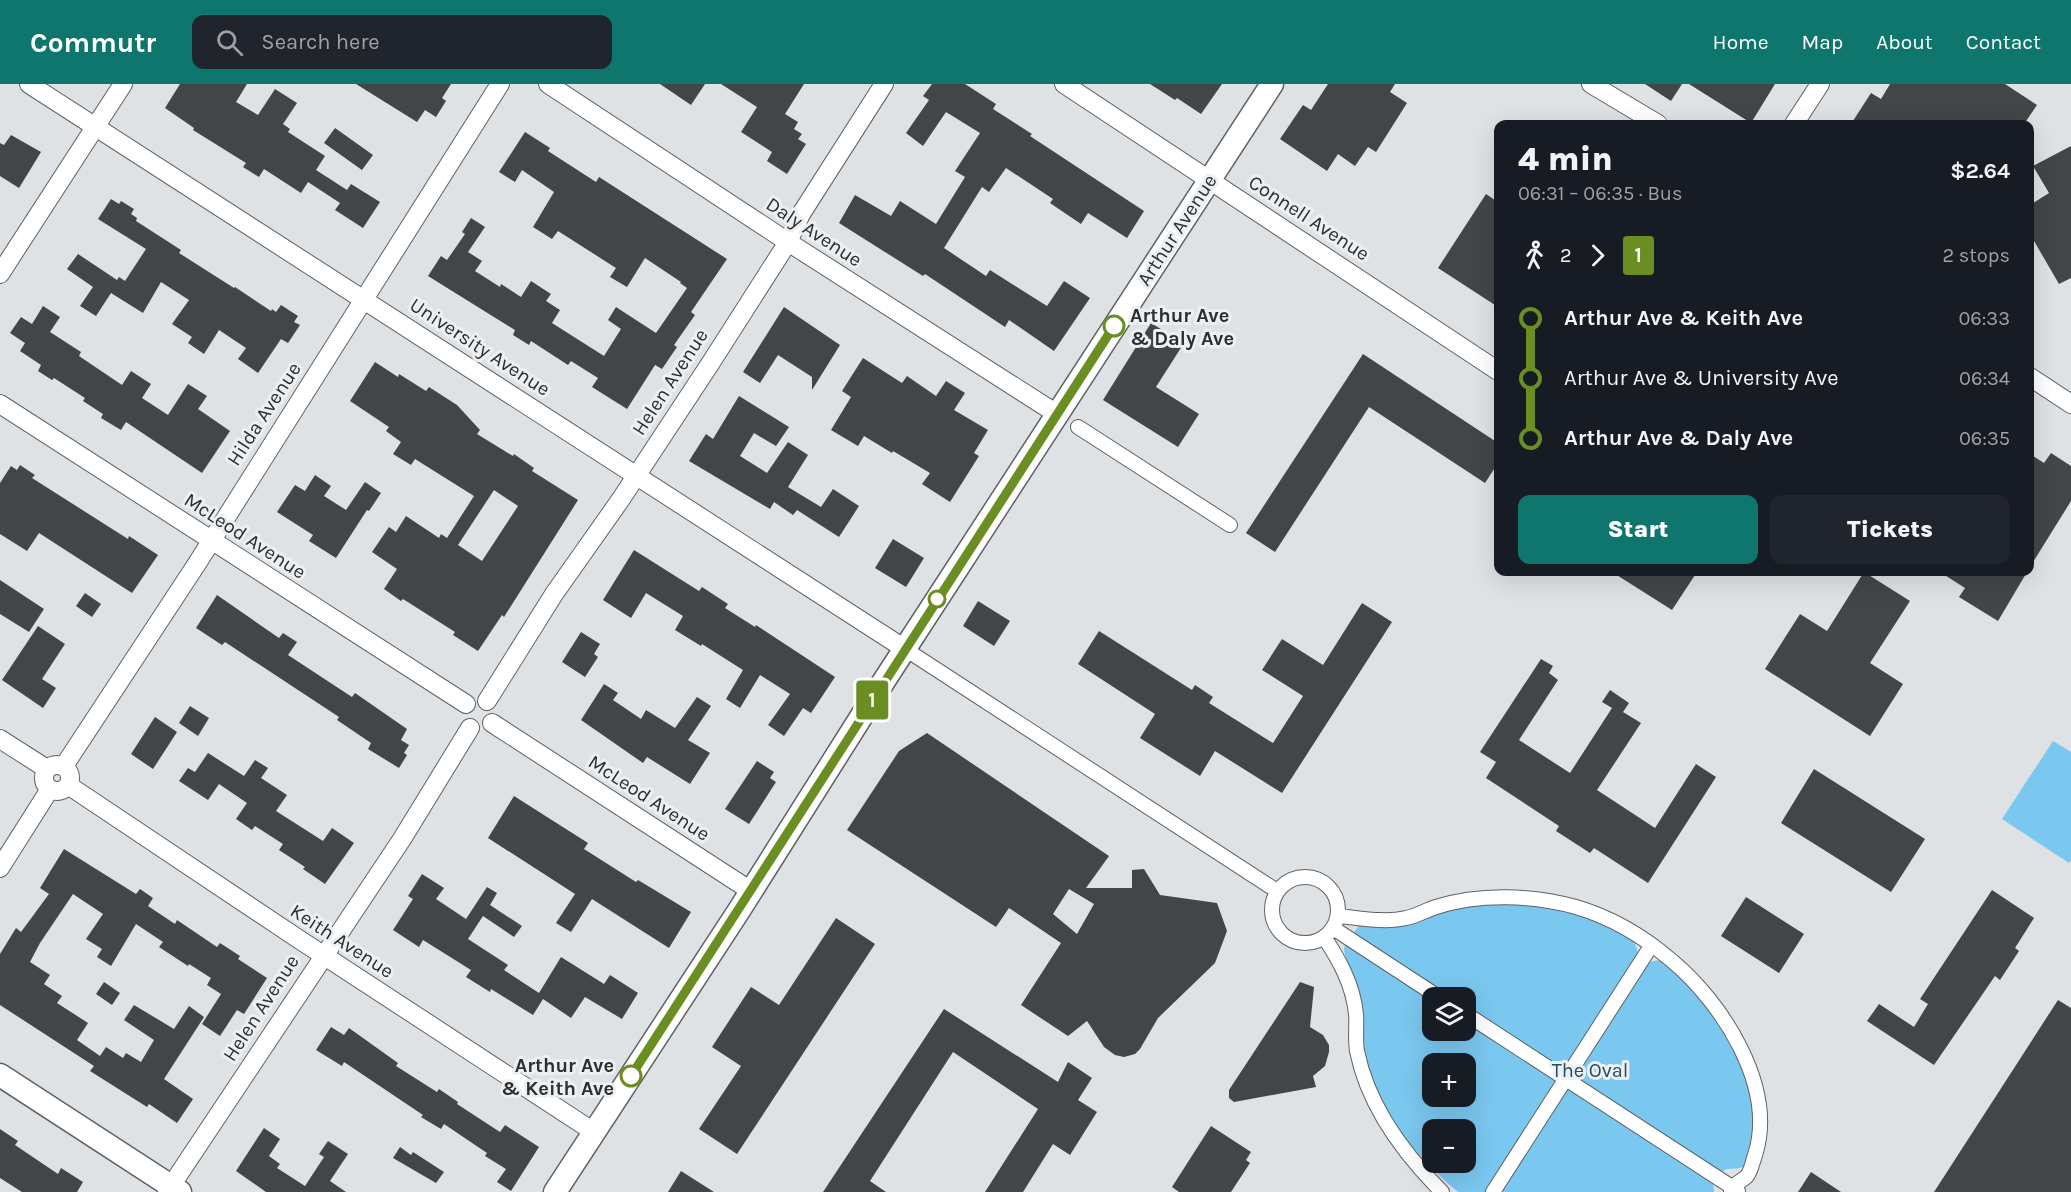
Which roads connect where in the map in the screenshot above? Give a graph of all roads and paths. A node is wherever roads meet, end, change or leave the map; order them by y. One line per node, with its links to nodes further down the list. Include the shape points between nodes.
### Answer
1 (29, 84): 12 (street, University Avenue)
2 (123, 84): 12 (street)
3 (500, 84): 16 (street, Hilda Avenue)
4 (548, 84): 14 (street, Daly Avenue)
5 (884, 84): 14 (street, Helen Avenue, via 801,214)
6 (1064, 84): 13 (street, Connell Avenue)
7 (1272, 84): 13 (street, Arthur Avenue)
8 (1591, 84): 10 (street)
9 (1820, 84): 11 (street)
10 (1651, 120)
11 (1797, 120)
12 (96, 128): 15 (street); 16 (street, University Avenue)
13 (1209, 180): 17 (street, Connell Avenue); 21 (street, Arthur Avenue)
14 (788, 242): 21 (street, Daly Avenue); 23 (street, Helen Avenue)
15 (0, 274)
16 (364, 299): 23 (street, University Avenue); 25 (street, Hilda Avenue)
17 (1494, 368)
18 (2034, 380): 20 (street)
19 (0, 404): 25 (street, McLeod Avenue)
20 (2071, 404)
21 (1057, 414): 26 (street, Arthur Avenue)
22 (1078, 427): 24 (street)
23 (636, 476): 26 (street, University Avenue); 27 (street, Helen Avenue, via 554,594)
24 (1230, 525)
25 (210, 540): 28 (street, McLeod Avenue); 32 (street, Hilda Avenue)
26 (905, 649): 35 (street, Arthur Avenue); 36 (street)
27 (487, 701): 28 (street, via 474,699); 29 (street, via 495,712)
28 (466, 704): 30 (street, via 463,719)
29 (492, 723): 30 (street, via 483,730); 35 (street, McLeod Avenue)
30 (470, 728): 39 (street, Helen Avenue)
31 (0, 739): 32 (street)
32 (55, 768): 33 (street, via 44,781)
33 (59, 787): 34 (street); 39 (street, Keith Avenue)
34 (0, 868)
35 (751, 891): 44 (street, Arthur Avenue)
36 (1277, 891): 37 (street, via 1283,884 1303,876 1322,881 1330,887 1339,906); 37 (street, via 1271,911 1283,935 1305,944)
37 (1332, 927): 38 (street, via 1366,919 1406,918 1473,898 1542,900 1608,919); 40 (street); 48 (street, via 1338,958 1350,983 1357,1049 1367,1087 1394,1136)
38 (1651, 946): 43 (street); 46 (street, via 1670,959 1710,1000 1748,1065 1757,1092 1761,1125 1748,1175)
39 (323, 956): 44 (street, Keith Avenue); 45 (street, Helen Avenue)
40 (1423, 987)
41 (1476, 1020): 43 (street)
42 (0, 1075): 45 (street)
43 (1565, 1078): 46 (street); 49 (street)
44 (594, 1132): 47 (street, Arthur Avenue)
45 (172, 1190)
46 (1735, 1190)
47 (555, 1192)
48 (1442, 1192)
49 (1492, 1192)

